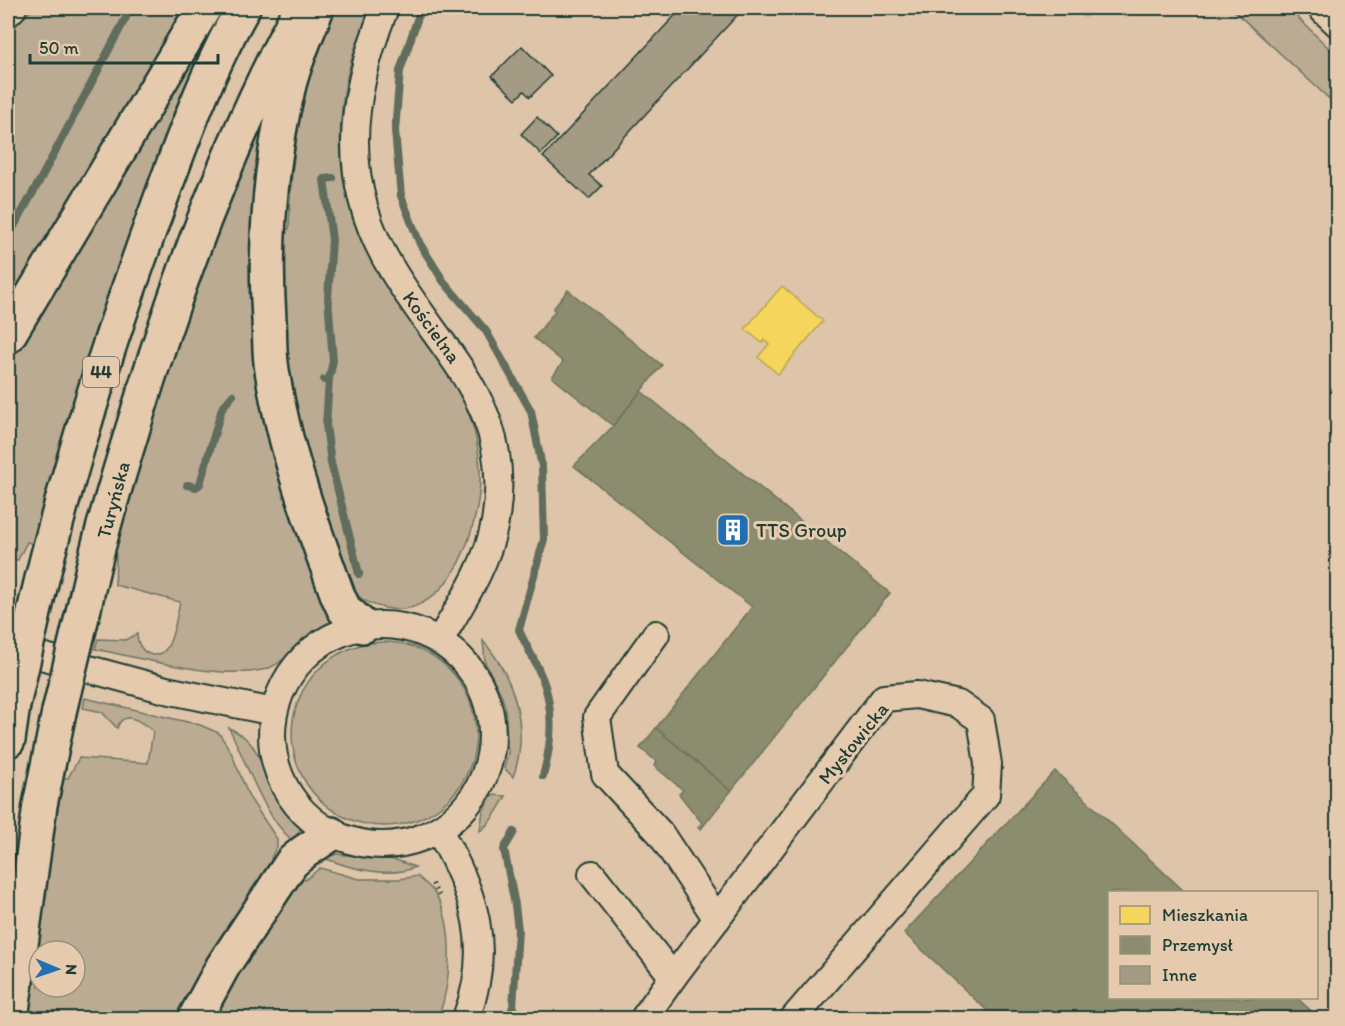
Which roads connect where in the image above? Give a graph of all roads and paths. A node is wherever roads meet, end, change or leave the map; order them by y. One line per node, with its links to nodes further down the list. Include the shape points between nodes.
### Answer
1 (13, 8): 7 (street)
2 (204, 8): 8 (highway)
3 (243, 8): 14 (highway, 44, bridge, via 180,145 117,320 75,455 36,604)
4 (301, 8): 22 (highway, Turyńska / 44, bridge, via 261,83 223,170 158,348 120,471 59,712 40,805)
5 (316, 8): 9 (highway, via 288,87 275,152 268,218 272,368 287,442 308,513 344,609)
6 (385, 8): 11 (street, Kościelna, via 365,62 357,102 355,146 361,195 376,241 394,274 474,389 489,427 496,465 497,507 486,556)
7 (8, 13)
8 (8, 336)
9 (363, 626): 11 (street, via 390,625); 13 (street, via 315,647 296,665)
10 (656, 634): 20 (street, via 597,717 605,774 660,833)
11 (440, 640): 15 (street, via 462,658 479,681 490,708 493,736 489,764 478,790 461,813)
12 (8, 649): 13 (street, via 166,690)
13 (274, 712): 16 (street, via 275,760 289,795 307,817)
14 (8, 740)
15 (439, 831): 16 (street, via 413,842 386,846 358,844); 24 (street, via 459,865 475,910 480,951 474,998)
16 (331, 834): 23 (highway, via 292,862 223,966)
17 (592, 874): 21 (street)
18 (432, 884): 19 (path)
19 (446, 903)
20 (717, 919): 21 (street, Mysłowicka); 26 (street, Mysłowicka, via 884,699 916,695 958,704 981,720 988,764 986,795)
21 (673, 977): 25 (street, Mysłowicka)
22 (11, 1018)
23 (195, 1018)
24 (466, 1018)
25 (644, 1018)
26 (794, 1018)

